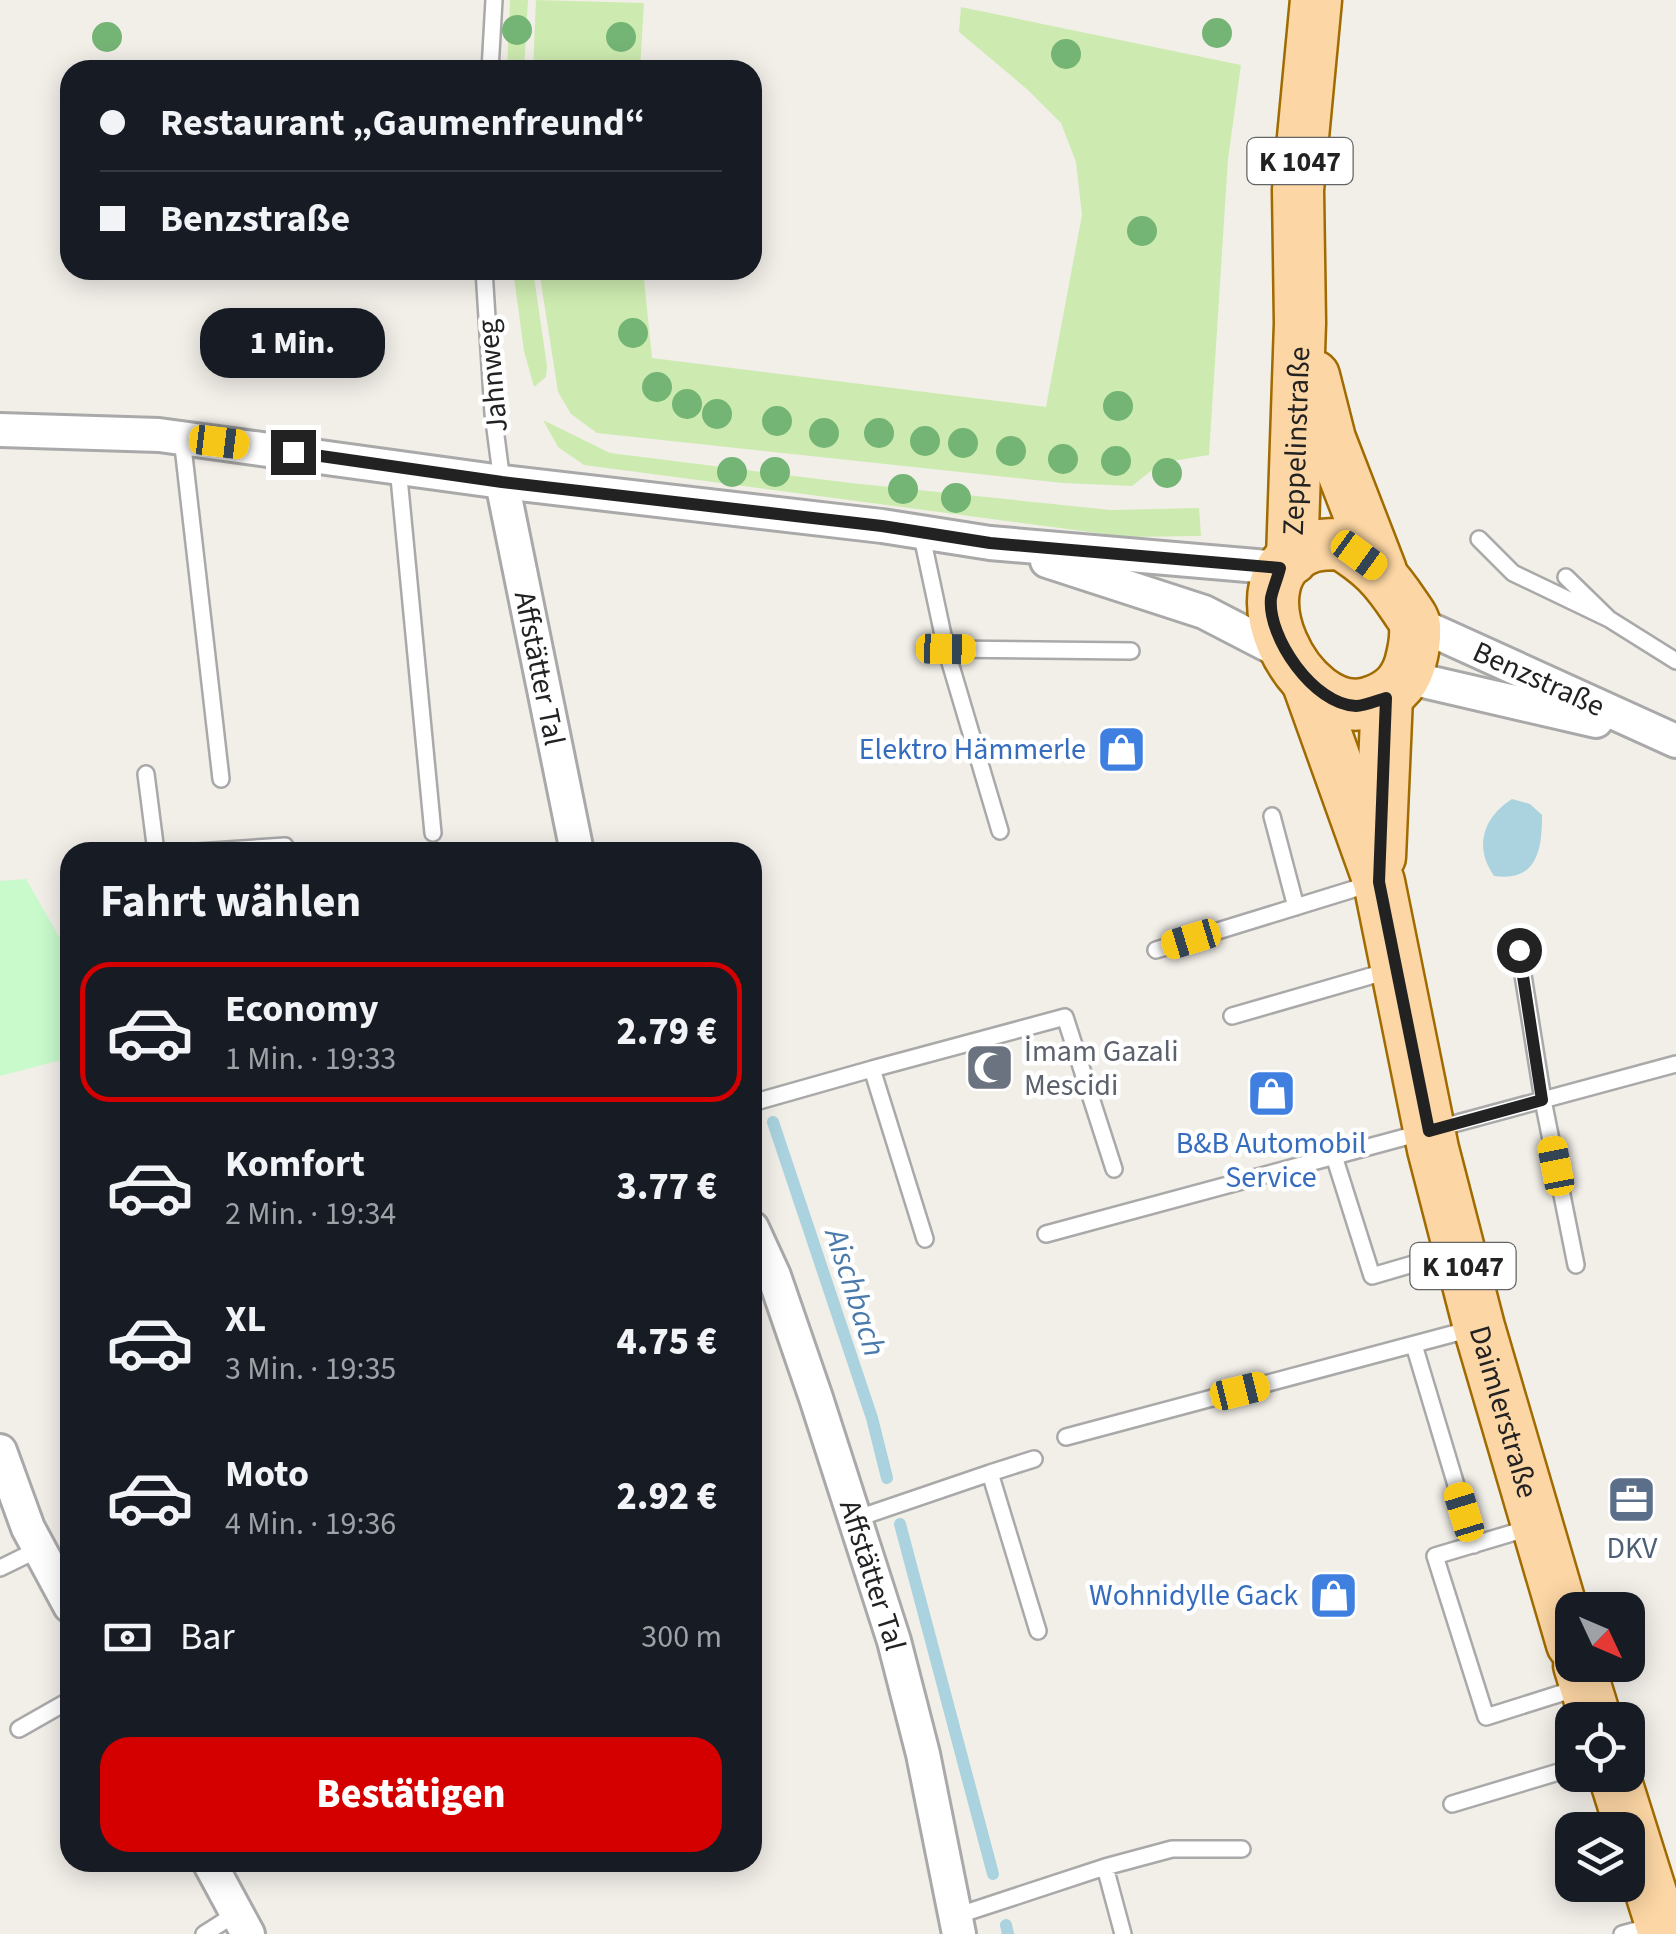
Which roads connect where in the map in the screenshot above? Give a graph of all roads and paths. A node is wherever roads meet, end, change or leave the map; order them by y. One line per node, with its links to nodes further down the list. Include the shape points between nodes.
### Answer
1 (494, 0): 3 (lane)
2 (1316, 0): 5 (main road, Zeppelinstraße / K 1047, via 1298,190)
3 (491, 60)
4 (485, 280): 9 (lane, Jahnweg)
5 (1300, 323): 13 (main road, Zeppelinstraße / K 1047); 14 (main road, Zeppelinstraße / K 1047, via 1330,439)
6 (0, 430): 7 (street)
7 (182, 438): 8 (street); 25 (lane)
8 (398, 467): 9 (street); 28 (lane)
9 (502, 482): 10 (street); 30 (street, Affstätter Tal)
10 (921, 532): 12 (street); 18 (lane)
11 (1480, 539): 16 (lane, via 1512,573)
12 (990, 543): 13 (street); 21 (street, via 1204,612)
13 (1286, 564): 14 (main road, via 1310,546 1342,544); 21 (main road, via 1271,600 1276,628)
14 (1381, 572): 17 (main road)
15 (1566, 577): 16 (lane)
16 (1609, 619): 20 (lane)
17 (1416, 624): 22 (main road, via 1413,655); 23 (street, Benzstraße)
18 (946, 649): 19 (lane); 27 (lane)
19 (1131, 651)
20 (1676, 660)
21 (1298, 668): 22 (main road, via 1326,696 1356,706); 31 (main road, Daimlerstraße / K 1047)
22 (1396, 688): 23 (street, Benzstraße); 31 (main road, Daimlerstraße / K 1047)
23 (1670, 739)
24 (146, 774): 29 (lane)
25 (220, 780)
26 (1272, 816): 32 (lane)
27 (1000, 831)
28 (434, 834)
29 (155, 842)
30 (575, 842)
31 (1379, 882): 32 (lane); 35 (main road, Daimlerstraße / K 1047)
32 (1296, 907): 33 (lane)
33 (1156, 950)
34 (1519, 950): 40 (lane)
35 (1396, 968): 36 (lane); 41 (main road, Daimlerstraße / K 1047)
36 (1232, 1016)
37 (1676, 1064): 40 (lane)
38 (872, 1070): 39 (lane); 43 (lane, via 1066,1017); 45 (lane)
39 (762, 1100)
40 (1542, 1100): 41 (lane); 48 (lane)
41 (1429, 1131): 42 (lane); 47 (main road, Daimlerstraße / K 1047)
42 (1334, 1156): 44 (lane); 47 (lane, via 1372,1276)
43 (1114, 1169)
44 (1046, 1234)
45 (925, 1239)
46 (762, 1250): 55 (street, Affstätter Tal)
47 (1459, 1250): 49 (main road, Daimlerstraße / K 1047)
48 (1576, 1265)
49 (1480, 1326): 50 (lane); 56 (main road, Daimlerstraße / K 1047)
50 (1414, 1345): 51 (lane); 57 (lane)
51 (1066, 1437)
52 (0, 1451): 58 (street)
53 (1034, 1459): 54 (lane)
54 (990, 1473): 55 (lane); 62 (lane)
55 (855, 1518): 73 (street, Affstätter Tal, via 894,1640)
56 (1537, 1526): 57 (lane); 61 (main road, Daimlerstraße / K 1047)
57 (1474, 1545): 63 (lane, via 1435,1556 1486,1717)
58 (40, 1549): 59 (lane); 60 (street)
59 (0, 1568)
60 (60, 1587)
61 (1557, 1592)
62 (1038, 1631)
63 (1575, 1682)
64 (60, 1706): 65 (lane)
65 (19, 1729)
66 (1555, 1773): 68 (lane)
67 (1619, 1792): 74 (main road)
68 (1452, 1804)
69 (1242, 1848): 70 (lane, via 1172,1849)
70 (1105, 1867): 73 (lane); 76 (lane)
71 (214, 1872): 72 (street)
72 (242, 1924): 75 (lane)
73 (958, 1925)
74 (1656, 1928)
75 (204, 1934)
76 (1123, 1934)

